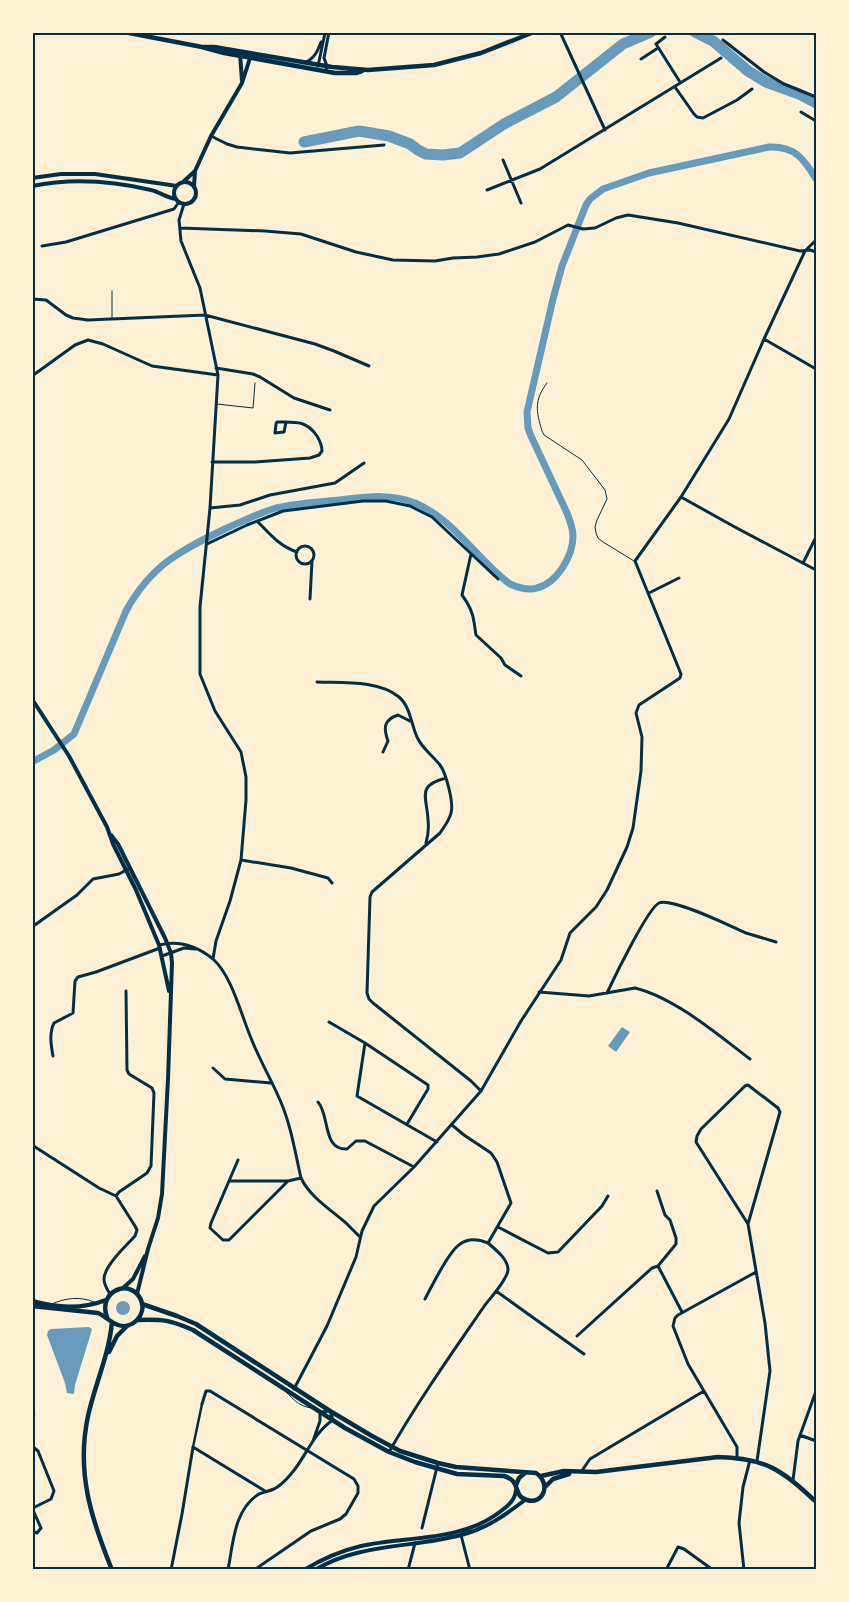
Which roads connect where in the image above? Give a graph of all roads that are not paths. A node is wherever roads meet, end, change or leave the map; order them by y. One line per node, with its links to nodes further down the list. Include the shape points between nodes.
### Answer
1 (124, 32): 8 (main road)
2 (534, 32): 14 (main road, via 480,53 434,65)
3 (560, 32): 22 (street)
4 (327, 33): 12 (street, via 315,56); 13 (street); 14 (street, via 324,58)
5 (665, 37): 7 (street, via 656,44)
6 (723, 40): 19 (street, via 764,72)
7 (658, 48): 11 (street); 15 (street)
8 (240, 54): 9 (main road); 16 (street)
9 (251, 55): 12 (main road); 13 (main road); 16 (street)
10 (721, 58): 15 (street)
11 (641, 59)
12 (306, 62): 13 (main road)
13 (318, 67): 14 (main road)
14 (327, 69)
15 (680, 82): 17 (street)
16 (242, 83): 23 (street)
17 (675, 87): 18 (street, via 694,114 703,118); 22 (street)
18 (752, 89)
19 (816, 97)
20 (801, 112): 21 (street)
21 (816, 121)
22 (605, 130): 28 (street, via 540,169)
23 (211, 136): 24 (street, via 237,147 290,153); 26 (street)
24 (384, 145)
25 (503, 160): 28 (street)
26 (195, 171): 29 (street); 32 (street)
27 (32, 178): 31 (street, via 95,174)
28 (511, 180): 33 (street); 35 (street)
29 (183, 182): 31 (street); 32 (street)
30 (32, 186): 34 (street, via 94,182 148,189)
31 (177, 186): 34 (street, via 174,192)
32 (194, 187): 36 (street, via 194,200)
33 (487, 190)
34 (177, 201): 36 (street); 39 (street, via 174,209 66,242)
35 (520, 203)
36 (184, 204): 37 (street)
37 (180, 228): 40 (street, via 302,234 393,260 435,261 499,254 535,242 572,224 595,228 628,215 678,222 770,246); 44 (street, via 182,246 200,288)
38 (816, 240): 40 (street)
39 (42, 246)
40 (805, 250): 41 (street); 46 (street)
41 (816, 252)
42 (112, 291): 45 (lane)
43 (32, 299): 45 (street, via 46,300 73,318)
44 (205, 315): 45 (street); 47 (street, via 315,344); 48 (street)
45 (112, 319)
46 (764, 338): 49 (street); 59 (street, via 729,419)
47 (369, 366)
48 (216, 368): 50 (street); 55 (street, via 253,374 294,398)
49 (816, 369)
50 (218, 375): 51 (street, via 152,366 88,340 75,345); 54 (street)
51 (32, 376)
52 (255, 383): 54 (lane, via 253,408)
53 (547, 383): 67 (lane, via 536,405 542,431 582,460 604,490 607,499 595,527 598,538)
54 (217, 404): 57 (street)
55 (330, 410)
56 (286, 422): 56 (street, via 276,424 275,433 284,432); 57 (street, via 309,426 322,447 319,455 255,462)
57 (212, 462): 60 (street)
58 (364, 463): 60 (street, via 335,483 270,495 240,505)
59 (681, 497): 67 (street); 68 (street)
60 (210, 508): 63 (street)
61 (257, 520): 63 (street); 64 (street, via 280,544); 65 (street, via 283,511 386,501 425,512)
62 (816, 537): 68 (street)
63 (207, 542): 81 (street, via 200,608 200,674 215,711 241,752 244,764 246,800)
64 (297, 552): 66 (street, via 299,562); 66 (street, via 301,547 309,548 313,552)
65 (471, 554): 71 (street); 74 (street, via 462,595 474,620 476,635)
66 (312, 561): 73 (street)
67 (635, 561): 72 (street)
68 (803, 563): 69 (street)
69 (816, 570)
70 (679, 578): 72 (street)
71 (498, 579)
72 (648, 593): 93 (street, via 680,678 639,705 636,713 642,737 641,771 628,843 606,890 596,906 570,933 561,960)
73 (310, 599)
74 (520, 676)
75 (317, 682): 77 (street, via 376,686 400,697)
76 (32, 699): 82 (street, via 87,788)
77 (411, 721): 78 (street, via 398,715 390,718 386,724 388,741); 79 (street, via 418,739)
78 (383, 752)
79 (447, 778): 80 (street, via 452,812 440,833); 80 (street, via 434,781 424,795 429,828)
80 (426, 844): 102 (street, via 372,892 367,993 373,1003)
81 (241, 860): 83 (street, via 291,868 328,878); 91 (street)
82 (128, 869): 84 (street, via 93,879 77,895); 86 (street); 87 (street)
83 (332, 884)
84 (32, 927)
85 (776, 942): 94 (street, via 681,906 660,902 635,939)
86 (167, 943): 87 (street); 88 (street, via 186,944); 89 (street)
87 (160, 946): 90 (street); 98 (street, via 78,977 73,1013 52,1026)
88 (203, 952): 89 (street, via 188,947); 91 (street)
89 (171, 953): 90 (street); 95 (street)
90 (162, 956): 95 (street)
91 (213, 959): 101 (street, via 239,1004)
92 (126, 991): 114 (street, via 127,1070 152,1088 154,1093 151,1166 147,1173)
93 (539, 992): 94 (street, via 589,996); 102 (street)
94 (607, 993): 99 (street, via 635,988 675,1005)
95 (170, 998): 120 (street, via 163,1176 158,1218)
96 (329, 1022): 97 (street)
97 (365, 1043): 104 (street, via 357,1096); 104 (street, via 428,1084)
98 (53, 1056)
99 (750, 1058)
100 (213, 1068): 101 (street, via 225,1079)
101 (272, 1083): 110 (street, via 289,1123)
102 (481, 1091): 105 (street)
103 (318, 1102): 109 (street, via 329,1137 337,1147 347,1149 356,1141 365,1141)
104 (407, 1124): 106 (street)
105 (452, 1125): 106 (street); 117 (street, via 491,1153 497,1162 510,1203)
106 (437, 1142): 109 (street)
107 (32, 1145): 114 (street)
108 (238, 1160): 111 (street)
109 (414, 1167): 118 (street, via 374,1206)
110 (301, 1178): 112 (street); 118 (street, via 311,1194)
111 (230, 1181): 112 (street); 112 (street, via 210,1228 223,1240 229,1240)
112 (288, 1181)
113 (657, 1191): 121 (street, via 676,1238 676,1244)
114 (116, 1196): 125 (street, via 137,1230 107,1268 104,1284)
115 (608, 1196): 117 (street, via 558,1252 548,1253)
116 (748, 1224): 116 (street, via 780,1112 748,1085 701,1129 696,1142); 122 (street)
117 (498, 1227): 119 (street)
118 (360, 1237): 143 (street, via 356,1256 327,1326)
119 (488, 1243): 124 (street, via 500,1253 507,1265 507,1276); 127 (street, via 473,1239 455,1247)
120 (148, 1249): 123 (street, via 133,1280); 126 (street)
121 (658, 1266): 134 (street); 139 (street)
122 (756, 1272): 134 (street); 164 (street, via 770,1371)
123 (123, 1288): 125 (main road); 126 (main road)
124 (496, 1291): 140 (street); 159 (street)
125 (110, 1294): 129 (main road)
126 (137, 1294): 132 (main road)
127 (425, 1299)
128 (32, 1300): 130 (main road)
129 (106, 1300): 131 (main road); 135 (main road)
130 (50, 1304): 131 (main road); 131 (lane, via 81,1298)
131 (96, 1304)
132 (142, 1304): 136 (main road); 143 (main road, via 196,1324)
133 (36, 1308): 135 (main road, via 98,1313)
134 (682, 1312): 144 (street, via 675,1318 673,1326 688,1364)
135 (107, 1317): 137 (main road)
136 (138, 1320): 138 (main road); 142 (main road, via 161,1319 193,1330)
137 (112, 1322): 138 (main road); 141 (main road)
138 (127, 1326): 141 (main road, via 117,1336)
139 (577, 1336)
140 (584, 1354)
141 (105, 1358): 182 (main road, via 88,1417 84,1465 96,1531)
142 (280, 1386): 146 (main road); 148 (lane, via 305,1408)
143 (295, 1389): 146 (street); 149 (main road)
144 (704, 1391): 162 (street, via 737,1446); 168 (street, via 590,1459)
145 (816, 1391): 154 (street)
146 (292, 1394): 148 (main road)
147 (202, 1404): 158 (street); 160 (street, via 204,1394 210,1391)
148 (314, 1408): 150 (main road)
149 (330, 1411): 150 (street); 152 (street); 159 (main road)
150 (320, 1412): 152 (main road); 155 (street)
151 (32, 1414): 153 (lane, via 35,1414)
152 (333, 1420): 155 (street); 161 (main road)
153 (32, 1421)
154 (800, 1435): 156 (street); 171 (street)
155 (313, 1441): 160 (street)
156 (816, 1441)
157 (32, 1446): 177 (street, via 38,1451 54,1491 51,1499)
158 (193, 1447): 174 (street); 183 (street)
159 (392, 1447): 161 (street); 165 (main road)
160 (307, 1450): 174 (street, via 292,1473 273,1490); 185 (street, via 354,1479 358,1493 340,1519 311,1531)
161 (389, 1452): 166 (main road)
162 (737, 1458): 163 (main road); 168 (main road, via 718,1457)
163 (750, 1460): 164 (main road); 192 (street, via 739,1523)
164 (757, 1461): 171 (main road)
165 (438, 1463): 166 (street); 169 (main road)
166 (436, 1469): 172 (main road, via 457,1474 504,1476); 178 (street)
167 (574, 1472): 168 (main road); 170 (main road); 173 (main road, via 553,1479)
168 (582, 1472)
169 (525, 1473): 170 (main road); 172 (main road, via 519,1478)
170 (541, 1476): 173 (main road)
171 (793, 1480): 176 (main road)
172 (517, 1487): 175 (main road); 186 (street, via 511,1503 463,1531 362,1546 334,1554)
173 (545, 1487): 175 (main road, via 538,1499)
174 (266, 1491): 184 (street, via 241,1514)
175 (525, 1500): 180 (street, via 483,1528)
176 (816, 1502)
177 (33, 1508): 179 (street, via 41,1528 37,1533)
178 (422, 1528)
179 (32, 1531)
180 (461, 1535): 181 (street); 189 (street)
181 (415, 1543): 187 (street, via 364,1551); 188 (street)
182 (113, 1570)
183 (170, 1570)
184 (228, 1570)
185 (254, 1570)
186 (304, 1570)
187 (315, 1570)
188 (408, 1570)
189 (470, 1570)
190 (666, 1570): 191 (street, via 678,1547)
191 (713, 1570)
192 (744, 1570)

